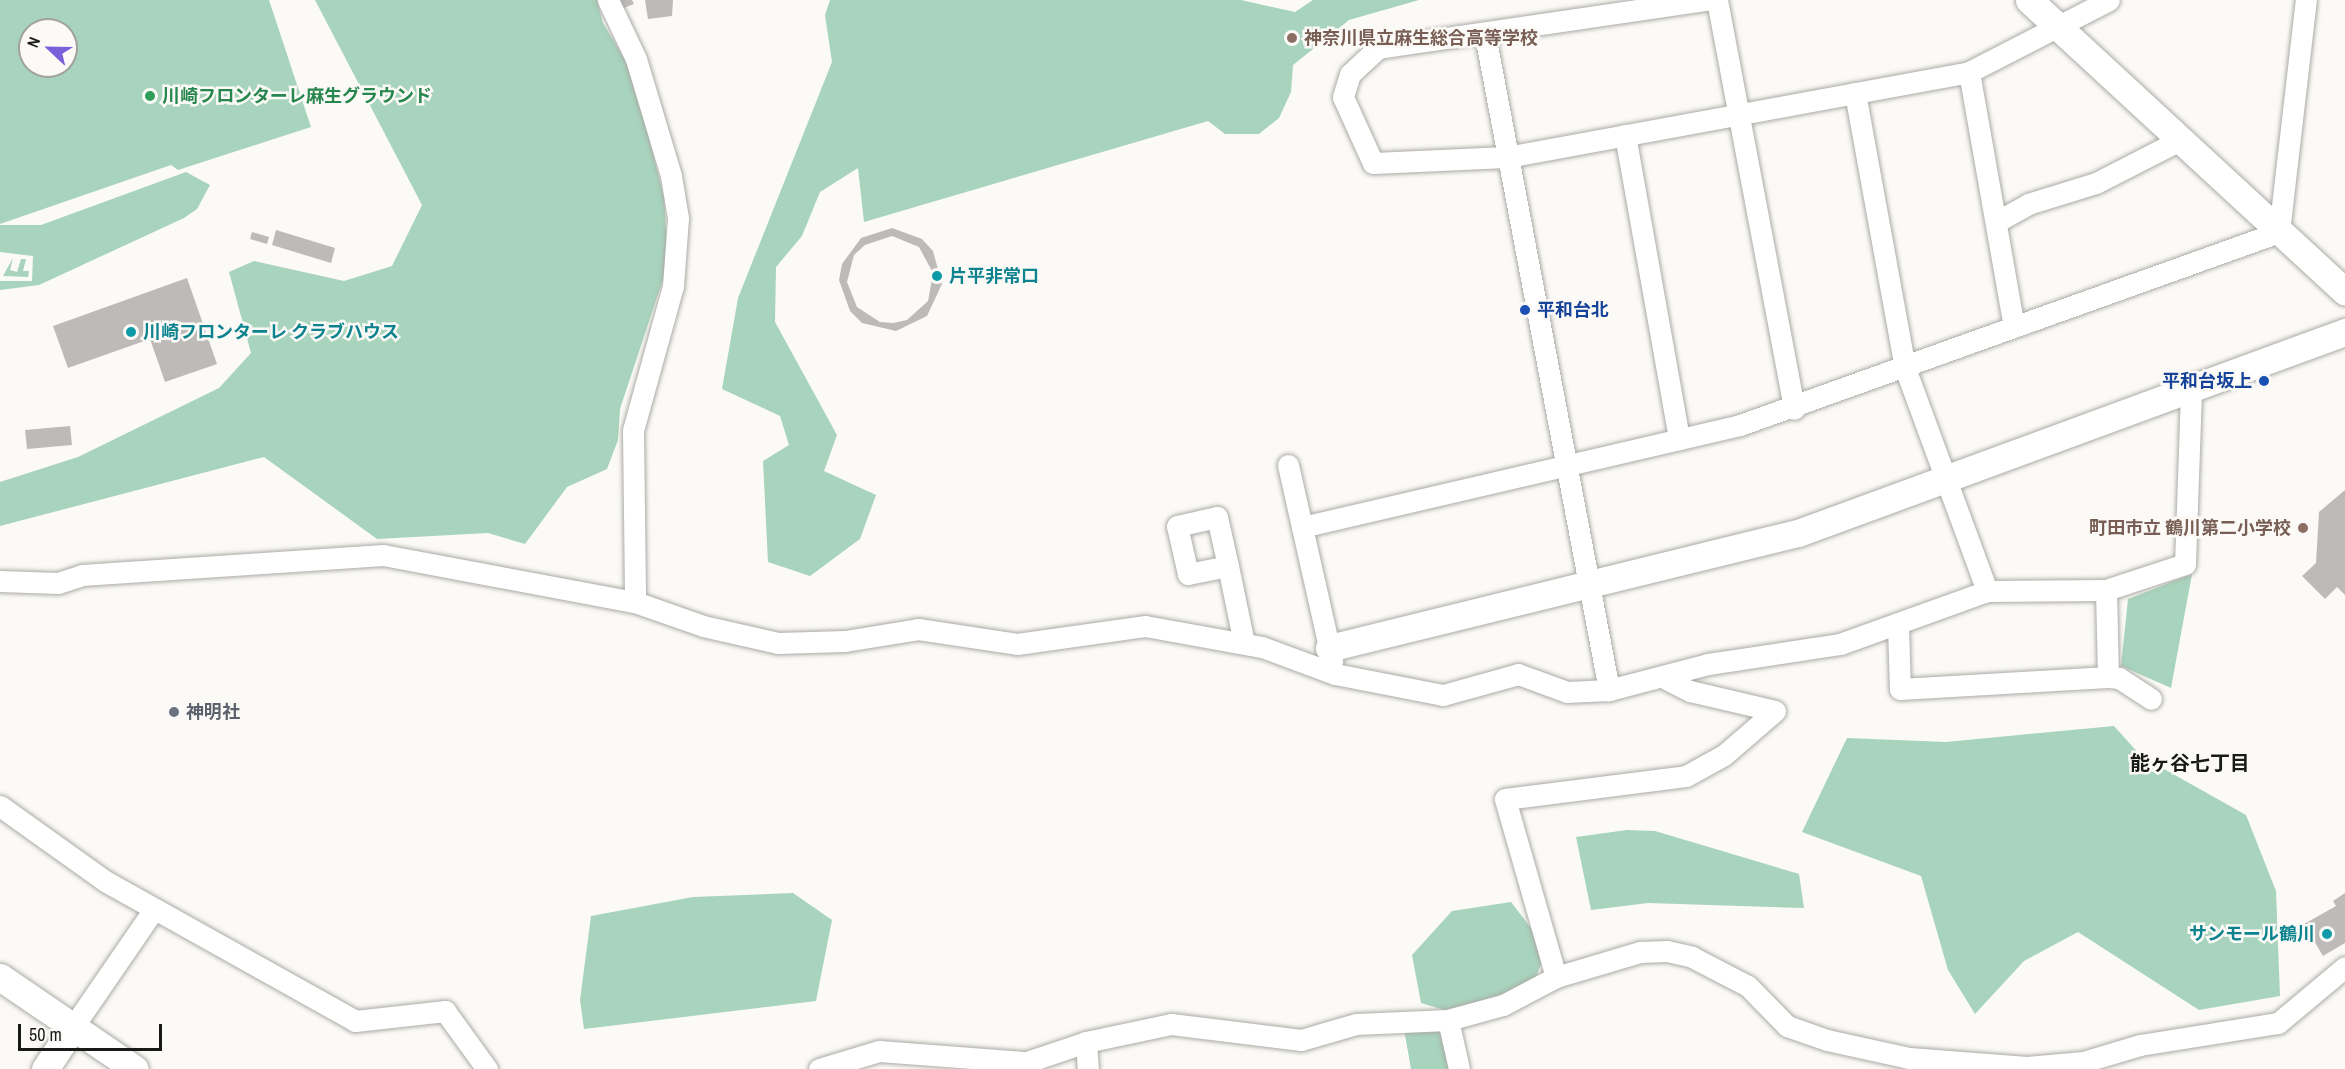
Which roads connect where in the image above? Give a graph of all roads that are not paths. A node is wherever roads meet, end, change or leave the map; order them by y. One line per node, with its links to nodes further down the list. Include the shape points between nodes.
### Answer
1 (608, 0): 33 (street, via 636,59 672,176 678,218 673,286 633,430)
2 (1706, 0): 8 (street)
3 (1717, 0): 11 (street)
4 (2028, 0): 7 (street)
5 (2109, 0): 7 (street)
6 (2306, 0): 16 (street)
7 (2056, 27): 9 (street); 13 (street)
8 (1485, 34): 14 (street); 14 (street, via 1378,48 1350,74 1343,97 1373,163)
9 (1969, 72): 10 (street); 15 (street)
10 (1855, 93): 11 (street); 20 (street)
11 (1739, 114): 12 (street); 22 (street)
12 (1625, 135): 14 (street); 23 (street)
13 (2180, 140): 15 (street, via 2096,183 2028,204); 16 (street)
14 (1507, 157): 25 (street)
15 (1996, 222): 18 (street)
16 (2278, 232): 17 (street); 18 (street)
17 (2345, 292)
18 (2014, 326): 20 (street)
19 (2345, 332): 21 (street)
20 (1905, 368): 22 (street); 26 (street)
21 (2191, 389): 26 (street); 31 (street, via 2185,564)
22 (1794, 409): 23 (street)
23 (1679, 439): 25 (street)
24 (1288, 465): 27 (street)
25 (1563, 466): 27 (street); 30 (street)
26 (1944, 481): 30 (street, via 1798,533); 32 (street)
27 (1302, 527): 36 (street)
28 (1228, 566): 35 (street)
29 (0, 581): 33 (street, via 58,583 106,573 383,555)
30 (1585, 586): 36 (street); 39 (street)
31 (2106, 590): 32 (street); 37 (street)
32 (1987, 591): 34 (street)
33 (635, 602): 35 (street, via 704,626 778,643 845,641 918,629 1017,644 1145,626)
34 (1898, 626): 37 (street, via 1900,689); 38 (street, via 1840,644 1708,664)
35 (1244, 643): 36 (street)
36 (1332, 661): 39 (street, via 1443,695 1518,674 1567,692)
37 (2108, 677): 40 (street)
38 (1666, 679): 39 (street); 45 (street, via 1690,691 1775,711 1724,755 1686,776 1505,799)
39 (1608, 690)
40 (2151, 699)
41 (0, 806): 42 (street, via 53,848)
42 (154, 909): 47 (street); 52 (street, via 355,1021 445,1011)
43 (2345, 967): 49 (street, via 2278,1023 2049,1065)
44 (0, 977): 47 (street)
45 (1557, 977): 46 (street, via 1503,1005); 49 (street, via 1640,952 1683,955 1748,986 1787,1026)
46 (1448, 1020): 48 (street, via 1356,1024 1301,1040 1171,1024); 55 (street)
47 (73, 1027): 50 (street); 51 (street)
48 (1086, 1042): 53 (street, via 1027,1062 879,1051 858,1053); 54 (street)
49 (1908, 1063)
50 (45, 1069)
51 (135, 1069)
52 (487, 1069)
53 (819, 1069)
54 (1088, 1069)
55 (1459, 1069)

